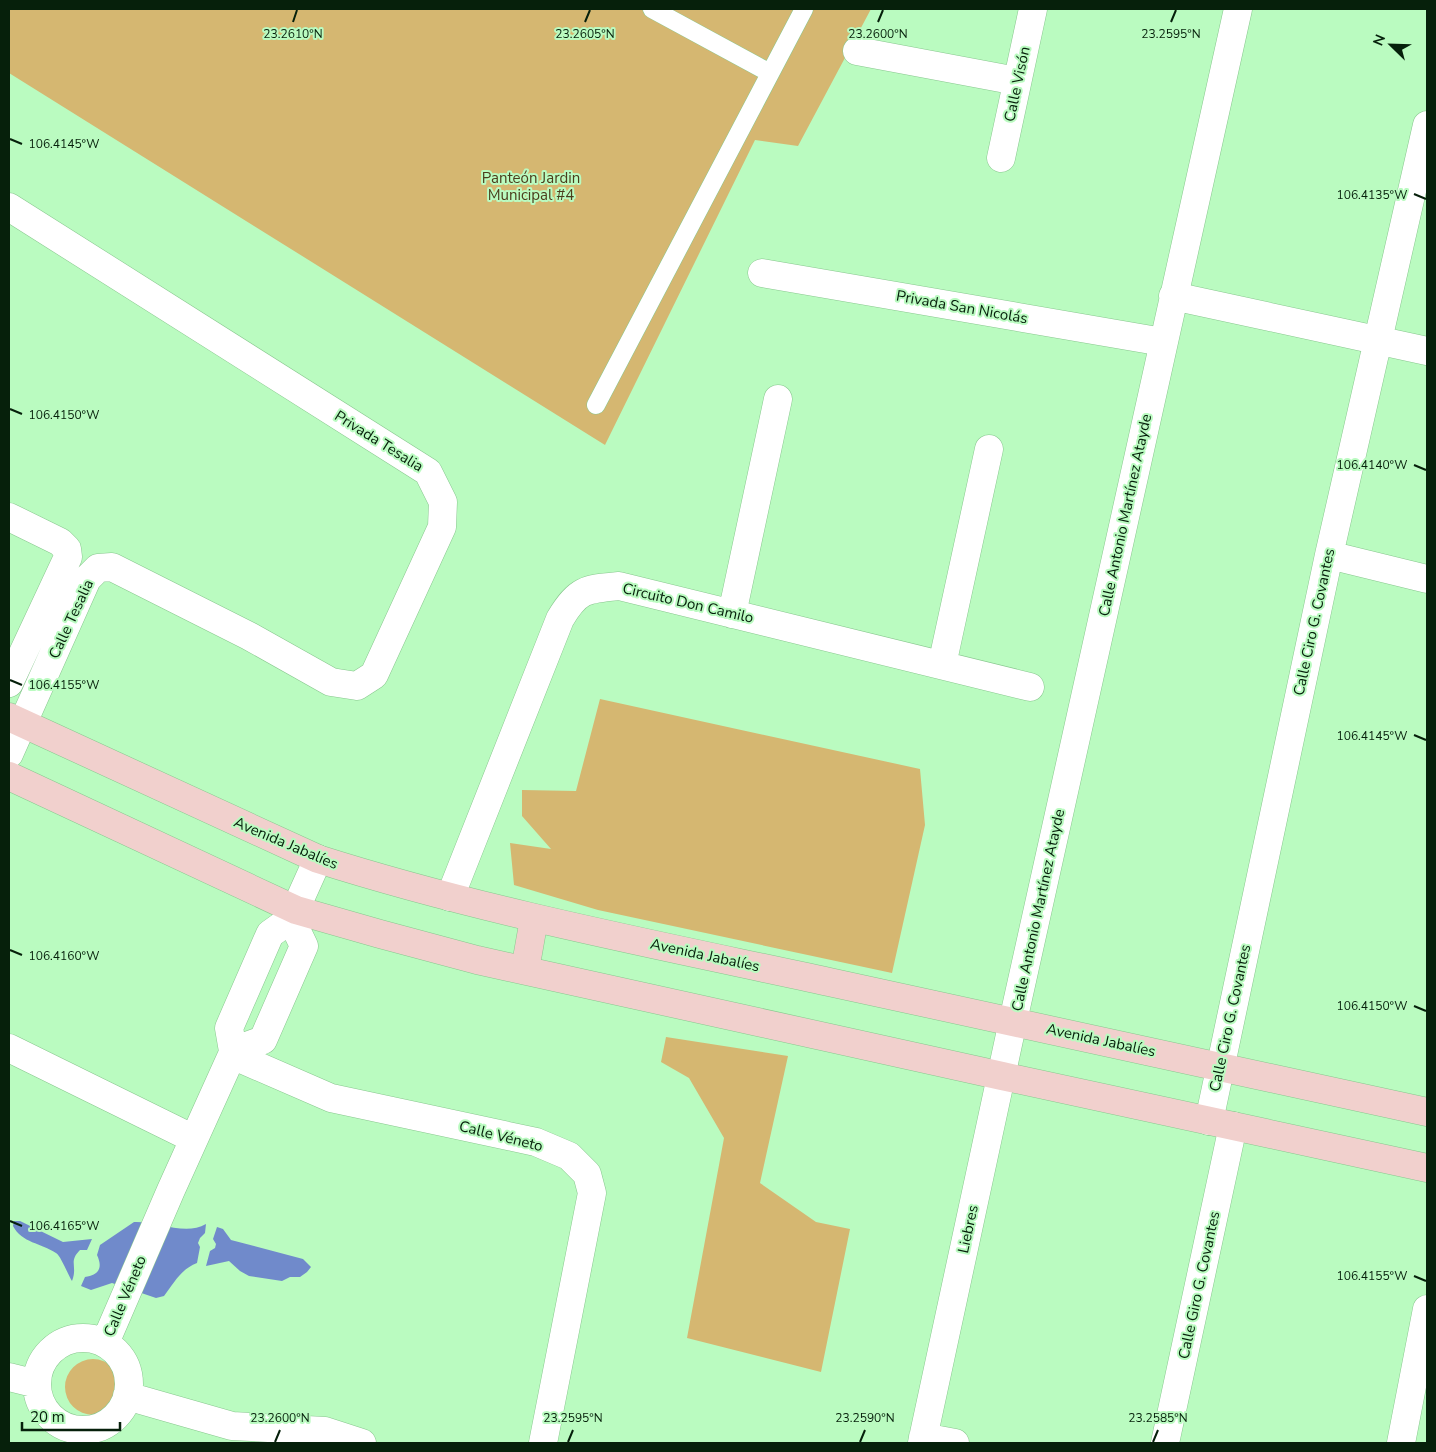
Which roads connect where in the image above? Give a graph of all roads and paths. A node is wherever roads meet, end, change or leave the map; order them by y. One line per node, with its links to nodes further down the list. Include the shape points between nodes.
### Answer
1 (652, 9): 6 (lane)
2 (804, 9): 6 (lane)
3 (1033, 9): 7 (street, Calle Visón)
4 (1238, 9): 12 (street, Calle Antonio Martínez Atayde)
5 (857, 51): 7 (street)
6 (770, 73): 17 (lane)
7 (1017, 81): 9 (street, Calle Visón)
8 (1426, 136): 13 (street, Calle Ciro G. Covantes)
9 (1001, 158)
10 (9, 207): 21 (street, Privada Tesalia, via 428,472 443,502 442,527 374,675 357,686 331,682 249,636 112,567)
11 (762, 273): 14 (street, Privada San Nicolás)
12 (1173, 296): 13 (street); 14 (street, Calle Antonio Martínez Atayde)
13 (1377, 340): 15 (street); 20 (street, Calle Ciro G. Covantes)
14 (1163, 342): 35 (street, Calle Antonio Martínez Atayde)
15 (1427, 351)
16 (778, 399): 23 (street)
17 (596, 406)
18 (989, 449): 24 (street)
19 (9, 517): 25 (street, Calle Tesalia, via 60,542 67,549 68,557)
20 (1329, 555): 22 (street); 38 (street, Calle Ciro G. Covantes)
21 (98, 568): 27 (street, Calle Tesalia, via 88,579)
22 (1427, 580)
23 (732, 614): 24 (street, Circuito Don Camilo); 31 (street, Circuito Don Camilo, via 619,586 588,589 570,603 560,619)
24 (942, 665): 26 (street, Circuito Don Camilo)
25 (9, 683)
26 (1030, 687)
27 (16, 720): 28 (street, Calle Tesalia); 30 (street, Avenida Jabalíes)
28 (9, 754)
29 (9, 776): 32 (street)
30 (318, 859): 31 (street, Avenida Jabalíes); 32 (street)
31 (450, 897): 33 (street, Avenida Jabalíes)
32 (294, 914): 34 (street); 37 (street, via 270,934 229,1028); 37 (street, via 304,946 263,1040)
33 (534, 919): 34 (street); 35 (street, Avenida Jabalíes)
34 (525, 970): 39 (street)
35 (1013, 1021): 38 (street, Avenida Jabalíes); 39 (street, Liebres)
36 (9, 1048): 42 (street)
37 (232, 1053): 42 (street, Calle Véneto); 51 (street, Calle Véneto, via 331,1098 536,1142 569,1156 587,1174 592,1193)
38 (1219, 1066): 40 (street, Avenida Jabalíes); 41 (street, Calle Ciro G. Covantes)
39 (1002, 1076): 41 (street); 49 (street, Liebres)
40 (1426, 1108)
41 (1221, 1124): 43 (street); 53 (street, Calle Giro G. Covantes)
42 (194, 1139): 45 (street, Calle Véneto)
43 (1427, 1168)
44 (1427, 1309): 54 (street)
45 (105, 1343): 47 (street, via 74,1339 60,1345 48,1355 40,1369); 48 (street, via 125,1366 129,1383)
46 (9, 1377): 47 (street)
47 (37, 1384): 48 (street, via 46,1411 56,1422 70,1428 85,1430 105,1424 122,1409)
48 (127, 1396): 50 (street, via 232,1426 325,1431)
49 (923, 1440): 52 (street)
50 (362, 1443)
51 (542, 1443)
52 (955, 1443)
53 (1165, 1443)
54 (1401, 1443)

